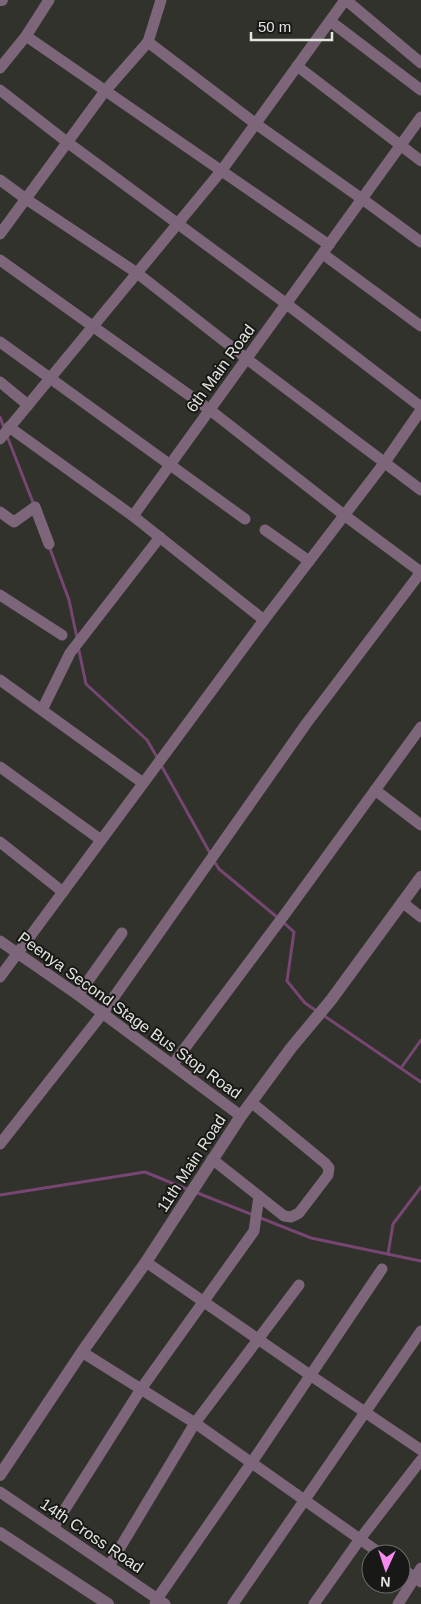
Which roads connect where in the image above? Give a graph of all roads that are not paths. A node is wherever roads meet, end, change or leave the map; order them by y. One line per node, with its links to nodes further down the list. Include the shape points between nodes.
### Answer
1 (49, 0): 5 (street)
2 (161, 0): 6 (street)
3 (345, 0): 4 (street); 7 (street)
4 (330, 21): 8 (street); 11 (street)
5 (26, 36): 9 (street); 12 (street)
6 (148, 42): 12 (street); 14 (street)
7 (421, 63)
8 (297, 66): 14 (street); 16 (street)
9 (0, 68)
10 (0, 90): 15 (street)
11 (421, 90)
12 (105, 92): 15 (street); 18 (street)
13 (421, 116): 16 (street, 6th Main Road)
14 (256, 124): 18 (street); 21 (street)
15 (67, 142): 20 (street); 22 (street)
16 (402, 145): 17 (street); 21 (street, 6th Main Road)
17 (421, 161)
18 (222, 170): 22 (street); 25 (street)
19 (0, 180): 20 (street)
20 (26, 200): 23 (street); 27 (street)
21 (362, 200): 24 (street); 25 (street, 6th Main Road)
22 (178, 224): 27 (street); 28 (street)
23 (0, 234)
24 (421, 242)
25 (326, 250): 28 (street, 6th Main Road); 30 (street)
26 (0, 260): 29 (street)
27 (137, 273): 29 (street); 32 (street)
28 (286, 304): 32 (street, 6th Main Road); 36 (street)
29 (94, 326): 33 (street); 37 (street)
30 (421, 326)
31 (0, 342): 33 (street)
32 (247, 359): 37 (street, 6th Main Road); 40 (street)
33 (50, 378): 35 (street); 41 (street)
34 (0, 382): 35 (street)
35 (28, 405): 38 (street)
36 (421, 409): 40 (street)
37 (210, 410): 41 (street, 6th Main Road); 44 (street)
38 (9, 427): 39 (street); 45 (street)
39 (0, 439)
40 (385, 462): 42 (street); 44 (street)
41 (170, 465): 45 (street, 6th Main Road); 46 (street)
42 (421, 490)
43 (0, 512): 49 (street, via 14,522 35,506)
44 (344, 515): 50 (street); 72 (street, via 421,572 306,724)
45 (133, 516): 48 (street)
46 (245, 519)
47 (265, 530): 50 (street)
48 (160, 537): 52 (street); 55 (street, via 70,653)
49 (49, 544)
50 (309, 561): 52 (street)
51 (0, 595): 53 (street)
52 (264, 620): 58 (street)
53 (62, 635)
54 (0, 680): 55 (street)
55 (42, 710): 58 (street)
56 (421, 727): 59 (street)
57 (0, 767): 61 (street)
58 (143, 783): 61 (street)
59 (375, 790): 60 (street); 73 (street)
60 (421, 824)
61 (101, 840): 64 (street)
62 (0, 842): 64 (street)
63 (421, 877): 65 (street, 11th Main Road)
64 (62, 892): 69 (street)
65 (402, 902): 66 (street); 74 (street, 11th Main Road)
66 (421, 917)
67 (122, 933): 71 (street)
68 (0, 941): 69 (street, Peenya Second Stage Bus Stop Road)
69 (17, 953): 70 (street); 71 (street, Peenya Second Stage Bus Stop Road)
70 (0, 977)
71 (78, 995): 72 (street, Peenya Second Stage Bus Stop Road)
72 (102, 1014): 73 (street, Peenya Second Stage Bus Stop Road); 76 (street)
73 (173, 1064): 75 (street, Peenya Second Stage Bus Stop Road)
74 (251, 1102): 75 (street, 11th Main Road); 78 (street, via 329,1168 328,1176 299,1213 291,1217 284,1216)
75 (241, 1116): 77 (street, 11th Main Road)
76 (0, 1144)
77 (212, 1160): 78 (street); 79 (street, 11th Main Road)
78 (259, 1196): 82 (street, via 254,1231)
79 (146, 1262): 82 (street); 85 (street, 11th Main Road)
80 (382, 1269): 86 (street)
81 (299, 1285): 84 (street)
82 (202, 1301): 84 (street); 87 (street)
83 (421, 1331): 88 (street)
84 (257, 1339): 86 (street); 89 (street)
85 (82, 1352): 87 (street); 93 (street, 11th Main Road)
86 (310, 1375): 88 (street); 92 (street)
87 (141, 1388): 89 (street); 96 (street)
88 (364, 1412): 90 (street); 95 (street)
89 (195, 1423): 92 (street); 100 (street)
90 (421, 1450)
91 (421, 1460): 98 (street)
92 (252, 1462): 95 (street); 102 (street)
93 (0, 1475)
94 (0, 1492): 96 (street, 14th Cross Road)
95 (304, 1500): 98 (street); 104 (street)
96 (53, 1528): 100 (street, 14th Cross Road)
97 (0, 1533): 103 (street)
98 (360, 1540): 99 (street); 105 (street)
99 (366, 1544)
100 (109, 1566): 102 (street, 14th Cross Road)
101 (419, 1576): 106 (street)
102 (159, 1602)
103 (108, 1604)
104 (233, 1604)
105 (314, 1604)
106 (398, 1604)

